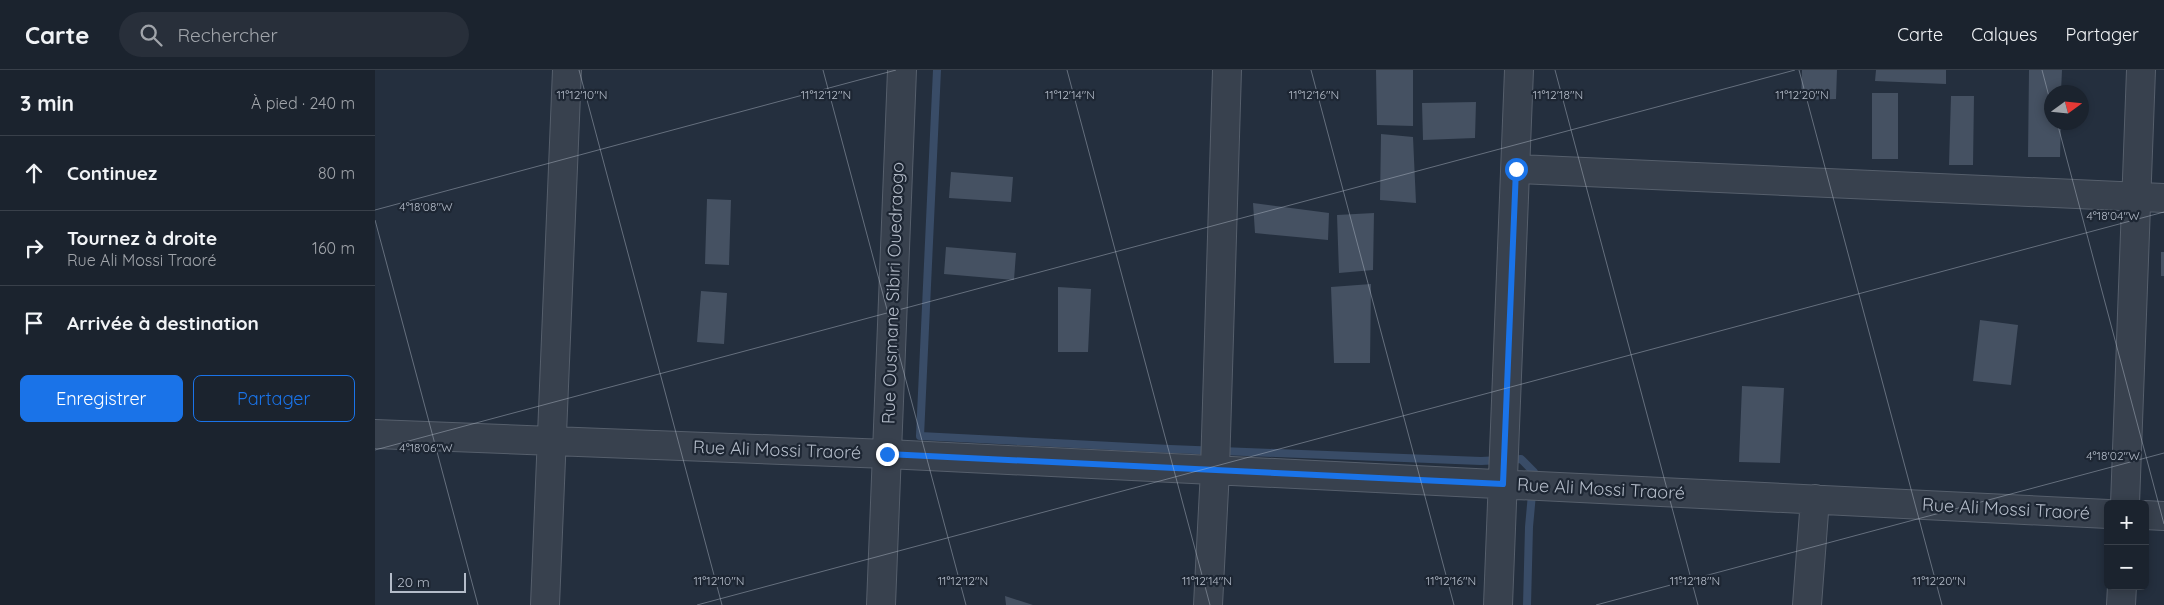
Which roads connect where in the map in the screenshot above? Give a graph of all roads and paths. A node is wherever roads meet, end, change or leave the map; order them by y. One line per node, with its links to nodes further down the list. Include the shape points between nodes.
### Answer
1 (567, 70): 10 (street)
2 (902, 70): 11 (street, Rue Ousmane Sibiri Ouedraogo)
3 (1227, 70): 12 (street)
4 (1519, 70): 6 (street)
5 (2141, 70): 7 (street)
6 (1516, 169): 7 (street); 13 (street)
7 (2136, 197): 8 (street); 15 (street)
8 (2164, 198)
9 (375, 434): 10 (street, Rue Ali Mossi Traoré)
10 (550, 442): 11 (street, Rue Ali Mossi Traoré); 20 (street)
11 (887, 454): 12 (street, Rue Ali Mossi Traoré); 21 (street, Rue Ousmane Sibiri Ouedraogo)
12 (1215, 470): 13 (street, Rue Ali Mossi Traoré); 22 (street)
13 (1503, 484): 14 (street, Rue Ali Mossi Traoré); 23 (street)
14 (1815, 499): 16 (street, Rue Ali Mossi Traoré); 24 (street)
15 (2125, 500)
16 (2104, 514)
17 (2149, 515): 18 (street)
18 (2164, 516)
19 (2122, 590): 25 (street)
20 (545, 605)
21 (881, 605)
22 (1208, 605)
23 (1498, 605)
24 (1807, 605)
25 (2121, 605)

